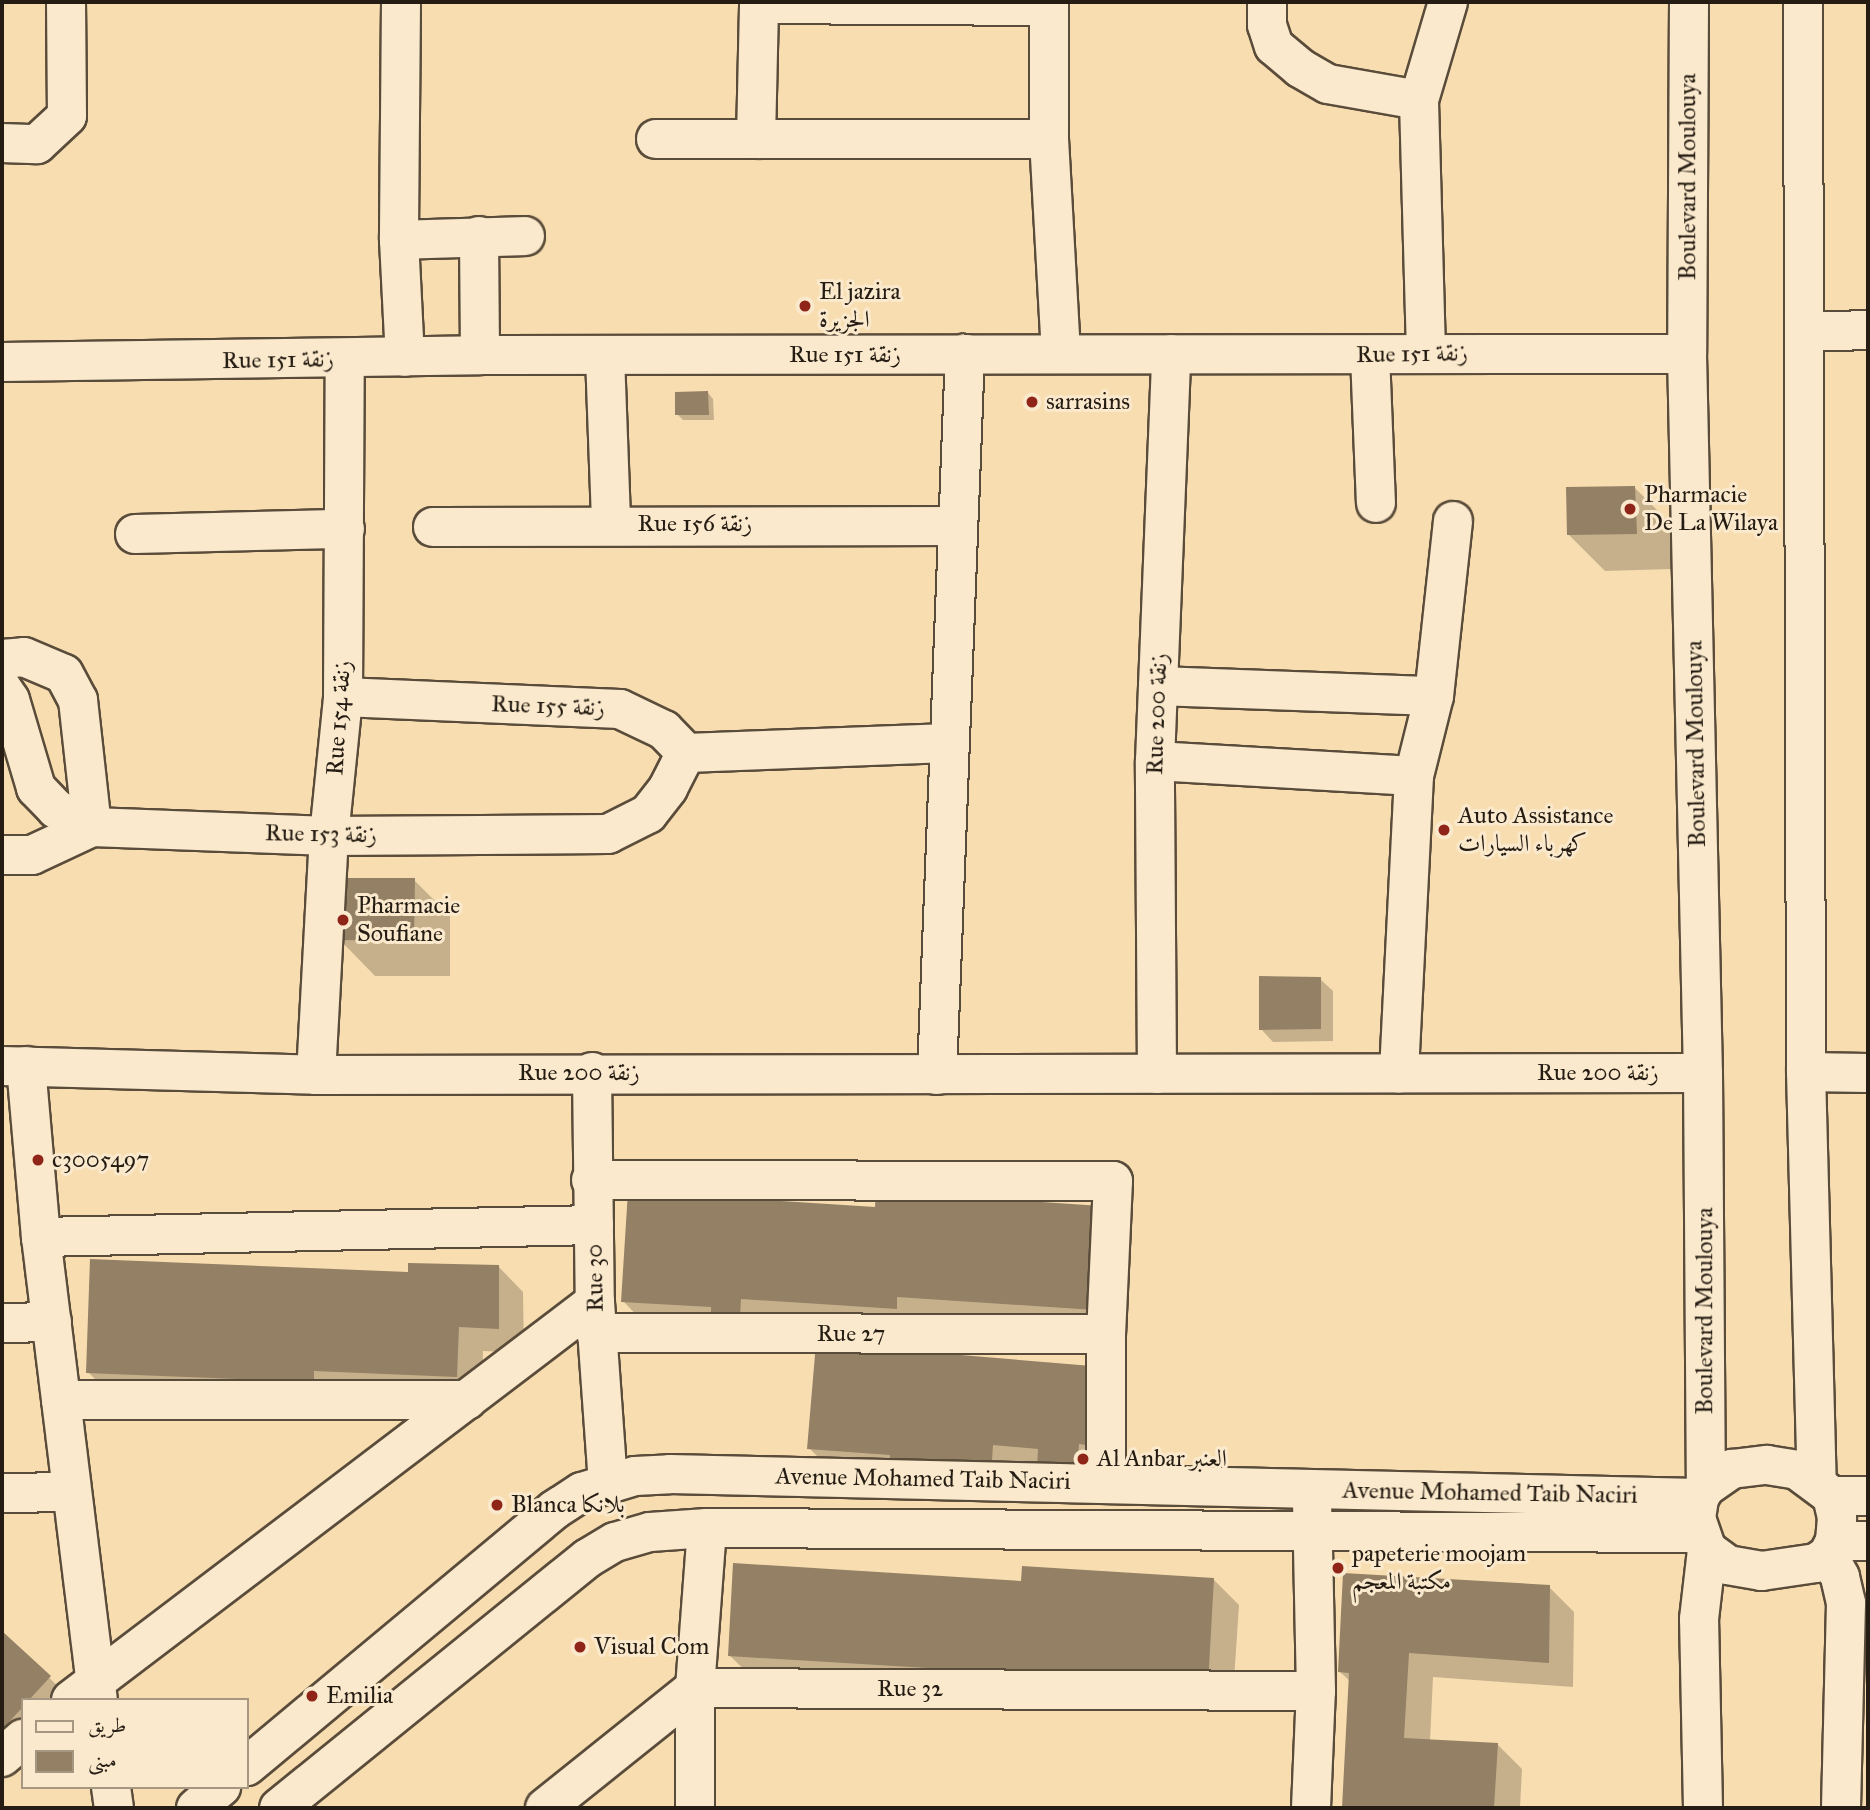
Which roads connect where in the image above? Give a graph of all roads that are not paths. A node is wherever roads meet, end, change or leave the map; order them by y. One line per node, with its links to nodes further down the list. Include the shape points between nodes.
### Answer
1 (66, 2): 13 (street, via 67,116 37,144)
2 (401, 2): 16 (street)
3 (1267, 2): 9 (street, via 1267,25 1274,46 1300,68 1328,84)
4 (1448, 2): 9 (street)
5 (1689, 2): 22 (street, Boulevard Moulouya)
6 (1803, 2): 18 (street)
7 (759, 3): 8 (street); 11 (street)
8 (1049, 4): 12 (street)
9 (1419, 100): 19 (street)
10 (656, 139): 11 (street)
11 (756, 139): 12 (street)
12 (1049, 139): 20 (street)
13 (2, 144)
14 (479, 236): 15 (street); 16 (street); 23 (street)
15 (526, 236)
16 (399, 240): 27 (street)
17 (1868, 330): 18 (street)
18 (1804, 332): 51 (street)
19 (1426, 352): 22 (street, Rue 151 زنقة); 25 (street, Rue 151 زنقة)
20 (1061, 354): 21 (street, Rue 151 زنقة); 24 (street, Rue 151 زنقة)
21 (1171, 354): 25 (street, Rue 151 زنقة); 38 (street, Rue 200 زنقة)
22 (1687, 354): 52 (street, Boulevard Moulouya)
23 (480, 355): 26 (street, Rue 151 زنقة); 27 (street, Rue 151 زنقة)
24 (965, 355): 26 (street, Rue 151 زنقة); 33 (street)
25 (1370, 355): 30 (street)
26 (605, 356): 32 (street)
27 (405, 357): 28 (street, Rue 151 زنقة)
28 (345, 359): 29 (street, Rue 151 زنقة); 35 (street, Rue 154 زنقة)
29 (2, 362)
30 (1376, 503)
31 (1453, 521): 40 (street)
32 (611, 523): 33 (street, Rue 156 زنقة); 34 (street, Rue 156 زنقة)
33 (957, 526): 42 (street)
34 (433, 527)
35 (345, 529): 36 (street); 41 (street, Rue 154 زنقة)
36 (135, 534)
37 (2, 659): 46 (street, via 24,657 64,674 69,682 78,700)
38 (1158, 686): 40 (street); 44 (street, Rue 200 زنقة)
39 (2, 688): 46 (street, Rue 153 زنقة, via 10,700 36,788 56,808)
40 (1434, 696): 45 (street)
41 (343, 697): 43 (street, Rue 155 زنقة, via 620,709 664,730); 47 (street, Rue 154 زنقة)
42 (949, 743): 43 (street); 57 (street)
43 (686, 753): 47 (street, Rue 153 زنقة, via 648,814 608,834)
44 (1155, 761): 45 (street); 54 (street, Rue 200 زنقة)
45 (1414, 776): 55 (street)
46 (92, 827): 47 (street, Rue 153 زنقة); 48 (street, via 32,855)
47 (329, 836): 56 (street, Rue 154 زنقة)
48 (2, 855)
49 (14, 1066): 56 (street, Rue 200 زنقة); 58 (street)
50 (592, 1072): 56 (street, Rue 200 زنقة); 57 (street, Rue 200 زنقة); 59 (street, Rue 30)
51 (1806, 1072): 53 (street); 71 (street)
52 (1703, 1073): 55 (street, Rue 200 زنقة); 74 (street, Boulevard Moulouya)
53 (1868, 1073)
54 (1157, 1074): 55 (street, Rue 200 زنقة); 57 (street, Rue 200 زنقة)
55 (1399, 1074)
56 (316, 1075)
57 (937, 1075)
58 (16, 1118): 61 (street)
59 (591, 1180): 60 (street, Rue 30); 65 (street, via 1113,1181)
60 (594, 1225): 61 (street); 62 (street, Rue 30)
61 (41, 1237): 63 (street)
62 (595, 1318): 65 (street, Rue 27); 67 (street); 69 (street, Rue 30)
63 (52, 1322): 64 (street); 66 (street)
64 (2, 1323)
65 (1106, 1334): 68 (street)
66 (61, 1400): 67 (street); 72 (street)
67 (467, 1400): 80 (street)
68 (1106, 1483): 69 (street, Avenue Mohamed Taib Naciri, via 670,1474); 70 (street, Avenue Mohamed Taib Naciri)
69 (608, 1484): 83 (street, Avenue Mohamed Taib Naciri, via 582,1492 554,1510)
70 (1312, 1488): 74 (street, Avenue Mohamed Taib Naciri); 76 (street)
71 (1839, 1491): 74 (street, via 1797,1470 1767,1465 1732,1469); 77 (street, via 1837,1518)
72 (71, 1492): 73 (street); 80 (street)
73 (2, 1493)
74 (1703, 1517): 76 (street, Avenue Mohamed Taib Naciri); 77 (street, via 1728,1565 1762,1571 1796,1569); 92 (street, Boulevard Moulouya, via 1699,1619)
75 (707, 1528): 76 (street, Avenue Mohamed Taib Naciri); 78 (street); 88 (street, Avenue Mohamed Taib Naciri, via 650,1532 615,1542 588,1558)
76 (1312, 1531): 79 (street)
77 (1844, 1545): 93 (street, via 1840,1577 1846,1603)
78 (695, 1688): 79 (street, Rue 32); 89 (street); 90 (street)
79 (1316, 1690): 91 (street)
80 (88, 1693)
81 (21, 1742): 82 (street)
82 (2, 1757)
83 (248, 1765)
84 (111, 1789): 86 (street)
85 (219, 1789): 87 (street)
86 (114, 1808)
87 (196, 1808)
88 (279, 1808)
89 (545, 1808)
90 (695, 1808)
91 (1311, 1808)
92 (1703, 1808)
93 (1841, 1808)

